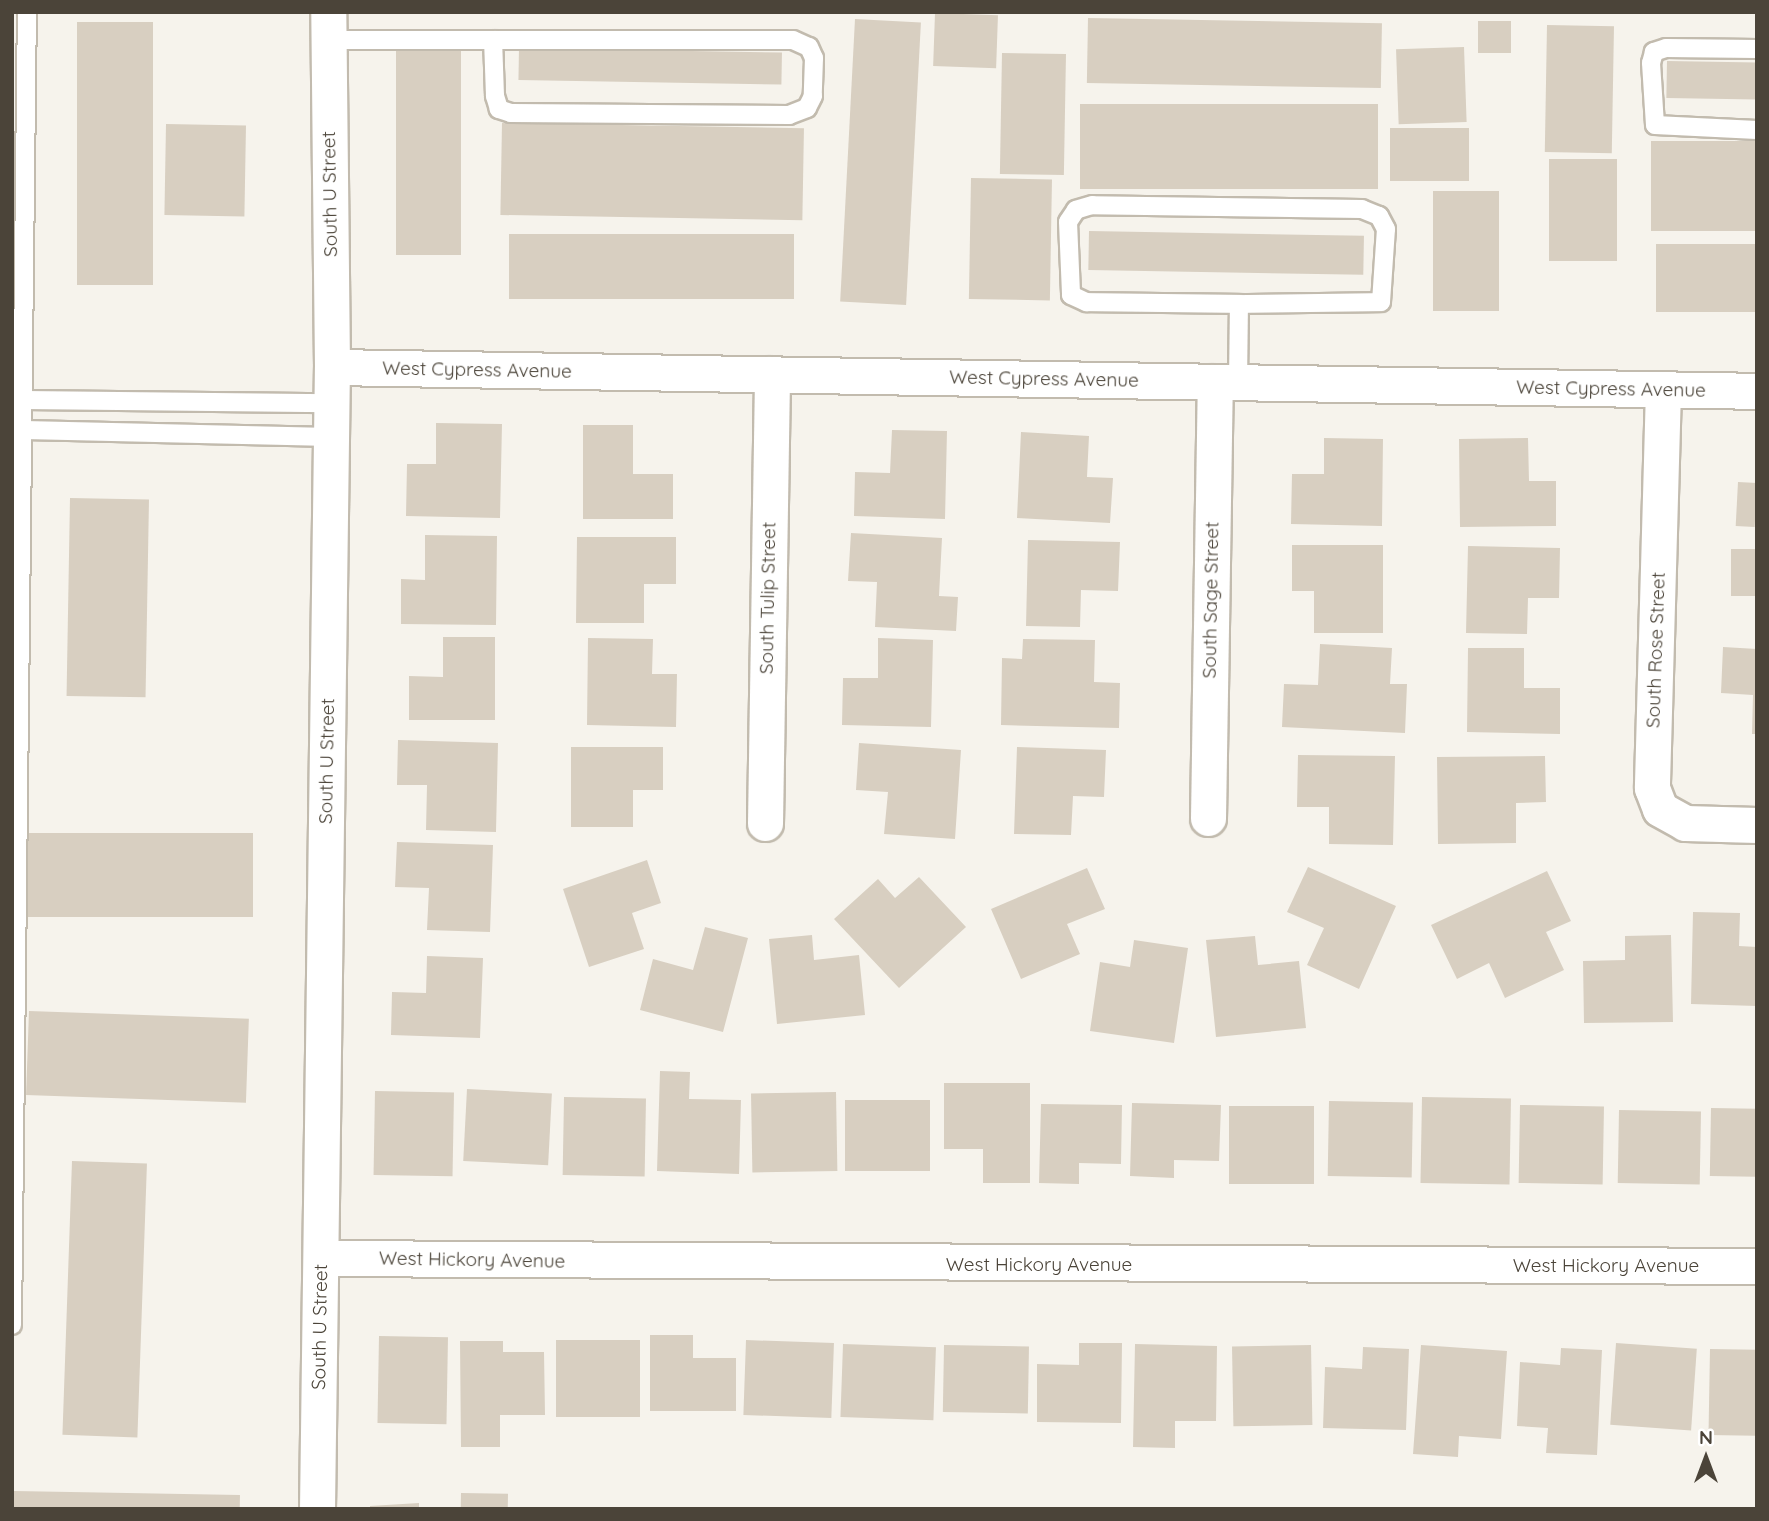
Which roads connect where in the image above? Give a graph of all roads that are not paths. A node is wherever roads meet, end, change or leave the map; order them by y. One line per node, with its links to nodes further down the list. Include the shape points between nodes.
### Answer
1 (27, 12): 12 (lane)
2 (328, 26): 3 (lane); 7 (street, South U Street)
3 (493, 40): 3 (lane, via 495,96 499,109 511,113 789,115 807,108 813,96 814,58 808,47 793,40)
4 (1757, 49): 5 (lane, via 1665,48 1654,52 1651,63 1656,125)
5 (1757, 130)
6 (1239, 304): 6 (lane, via 1381,302 1386,229 1379,216 1362,209 1092,205 1076,211 1068,222 1071,295 1086,302); 9 (lane)
7 (332, 367): 8 (street, West Cypress Avenue); 13 (street, South U Street)
8 (772, 374): 9 (street, West Cypress Avenue); 16 (street, South Tulip Street)
9 (1227, 382): 10 (street, West Cypress Avenue); 15 (street, South Sage Street)
10 (1663, 390): 11 (street, West Cypress Avenue); 17 (street, South Rose Street, via 1652,788 1660,808 1685,823)
11 (1757, 391)
12 (24, 400): 13 (lane); 14 (lane)
13 (331, 420): 14 (lane); 18 (street, South U Street)
14 (24, 430): 20 (lane)
15 (1208, 818)
16 (765, 822)
17 (1757, 825)
18 (321, 1258): 19 (street, West Hickory Avenue); 21 (street, South U Street)
19 (1757, 1266)
20 (12, 1325)
21 (317, 1509)

